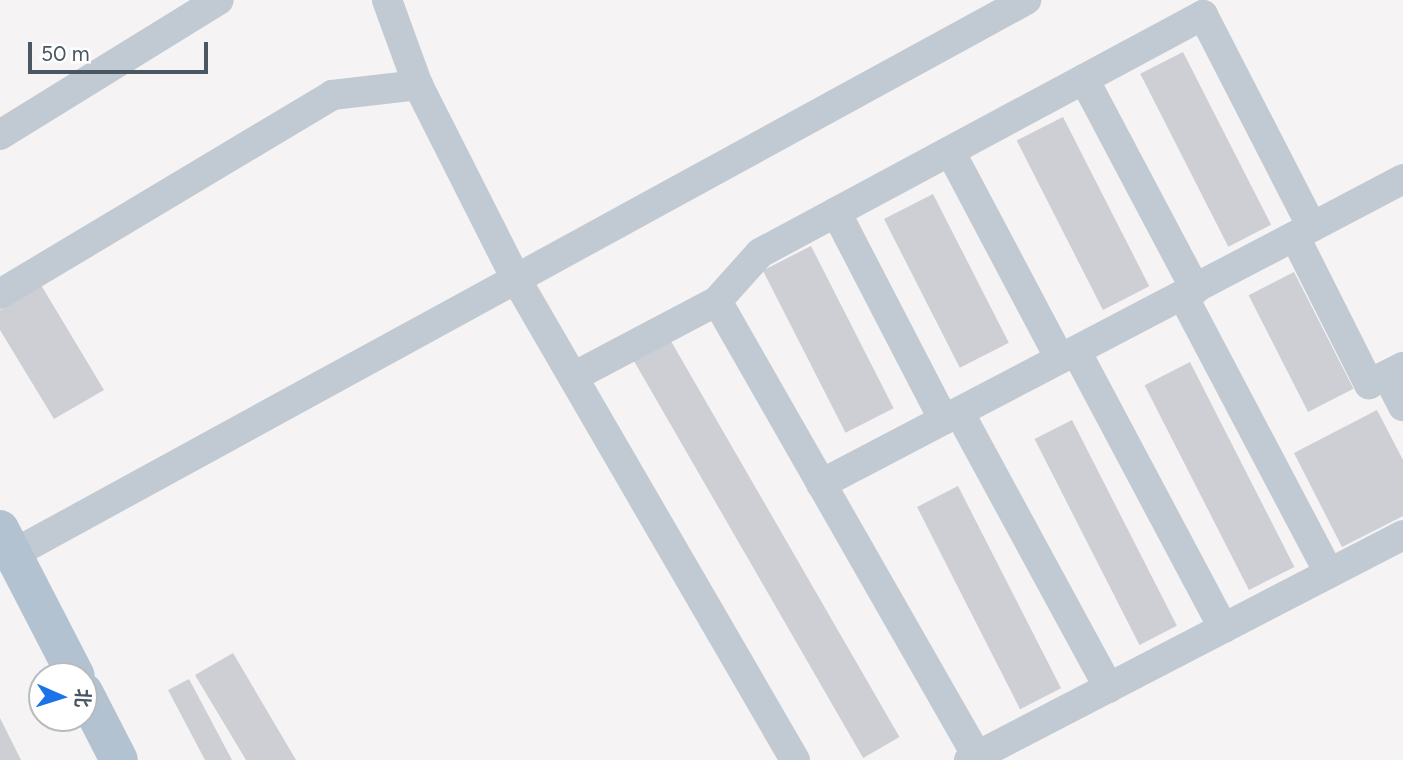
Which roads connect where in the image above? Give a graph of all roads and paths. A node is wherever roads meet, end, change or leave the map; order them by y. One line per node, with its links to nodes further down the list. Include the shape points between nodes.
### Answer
1 (219, 0): 6 (street)
2 (387, 0): 5 (street)
3 (1026, 0): 11 (street)
4 (1084, 79): 7 (street); 10 (street, via 1203,15); 12 (street)
5 (418, 85): 11 (street); 13 (street, via 332,95)
6 (0, 135)
7 (950, 151): 9 (street); 15 (street)
8 (1403, 179): 10 (street)
9 (836, 212): 14 (street, via 760,253); 19 (street)
10 (1304, 232): 12 (street); 16 (street, via 1369,384)
11 (516, 279): 17 (street); 22 (street)
12 (1189, 292): 15 (street); 23 (street)
13 (0, 294)
14 (717, 301): 17 (street); 20 (street)
15 (1068, 355): 19 (street); 24 (street)
16 (1395, 371): 18 (street)
17 (573, 377): 30 (street)
18 (1403, 406)
19 (951, 416): 20 (street); 26 (street)
20 (821, 484): 28 (street)
21 (1403, 535): 23 (street)
22 (6, 541): 25 (main road)
23 (1329, 573): 24 (street)
24 (1223, 628): 26 (street)
25 (69, 662)
26 (1109, 688): 28 (street)
27 (98, 719): 29 (main road)
28 (973, 758)
29 (119, 760)
30 (795, 760)

